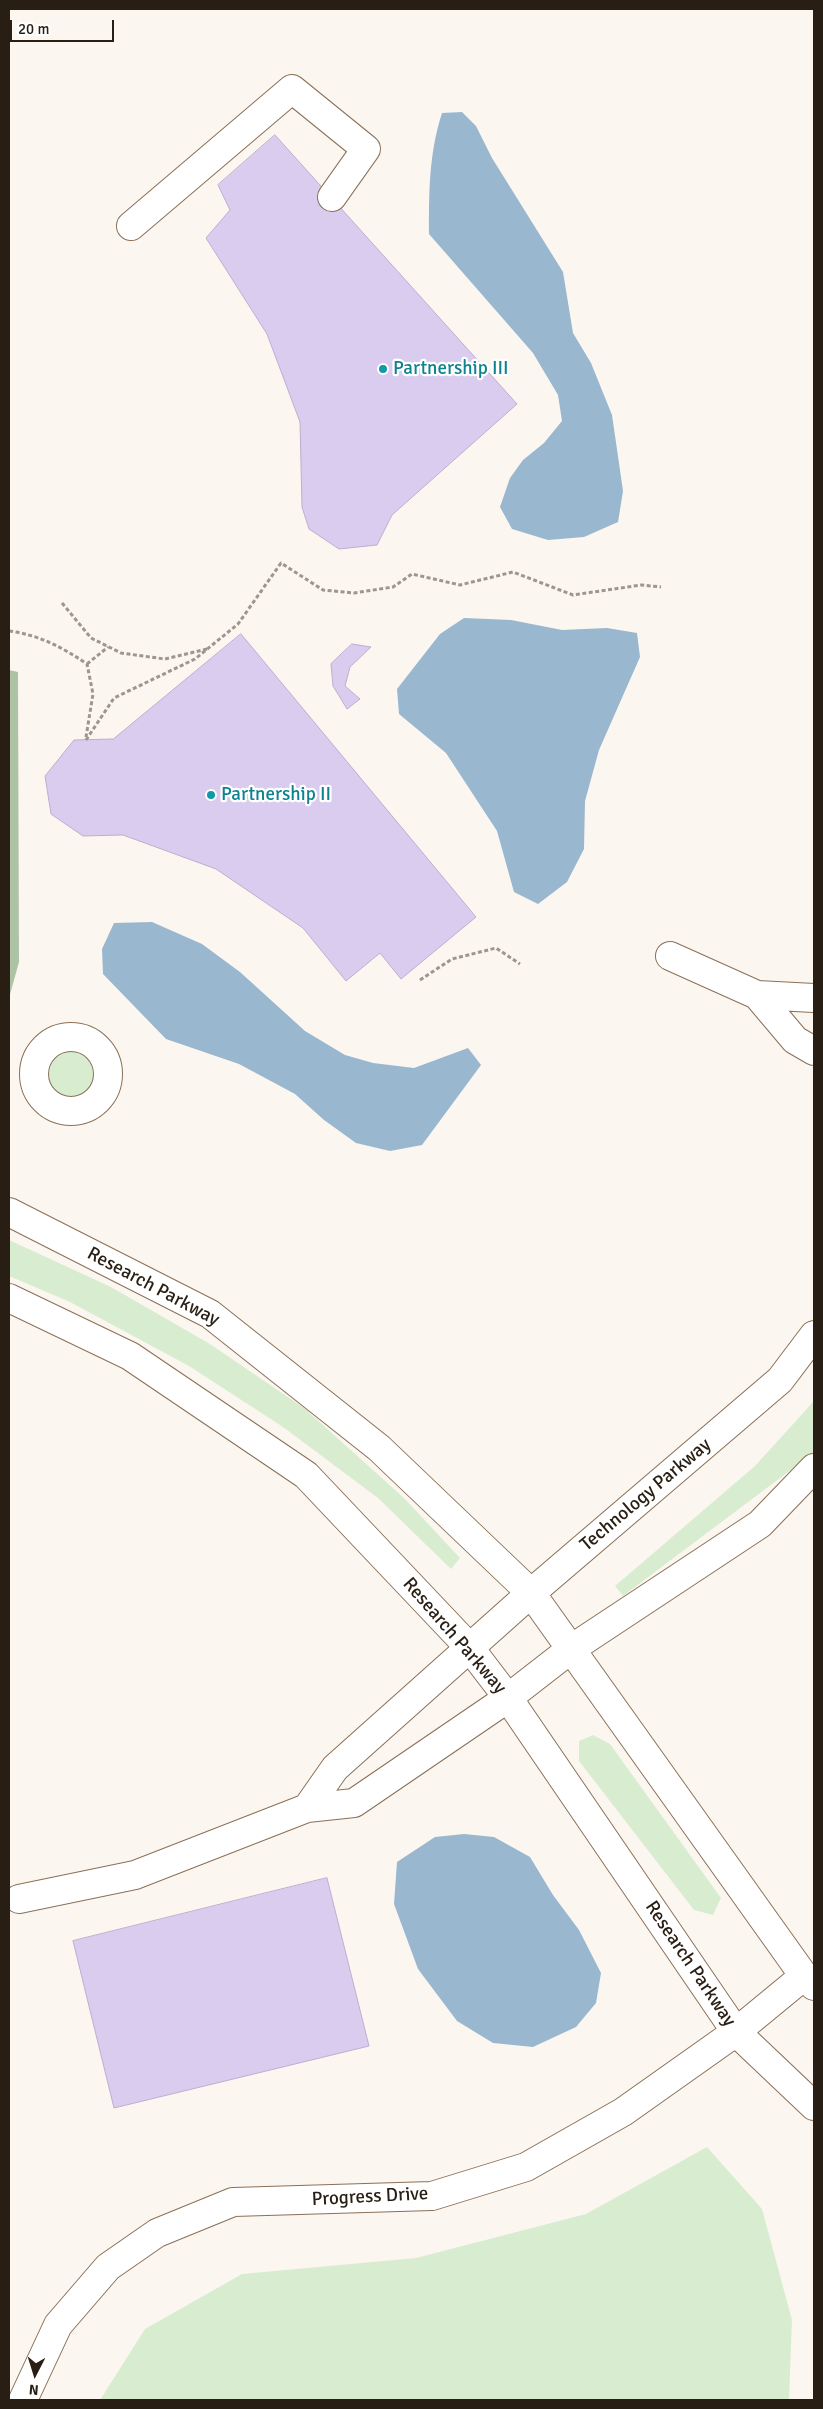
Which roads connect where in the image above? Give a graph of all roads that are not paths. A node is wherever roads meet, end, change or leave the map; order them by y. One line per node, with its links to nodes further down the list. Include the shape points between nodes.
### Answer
1 (332, 197): 2 (street, via 366,149 292,89)
2 (131, 226)
3 (670, 956): 4 (street)
4 (757, 995): 5 (street); 6 (street, via 795,1040)
5 (814, 998)
6 (814, 1051)
7 (9, 1212): 11 (street, Research Parkway, via 210,1314 379,1448)
8 (9, 1298): 12 (street, Research Parkway, via 130,1356 306,1475)
9 (814, 1335): 11 (street, Technology Parkway, via 780,1380)
10 (814, 1468): 13 (street, via 760,1524)
11 (531, 1593): 12 (street, Technology Parkway); 13 (street, Research Parkway)
12 (469, 1647): 14 (street, Research Parkway); 15 (street, Technology Parkway, via 336,1768)
13 (571, 1649): 14 (street); 17 (street, Research Parkway)
14 (508, 1698): 15 (street, via 354,1803); 18 (street, Research Parkway)
15 (308, 1808): 16 (street, via 135,1875)
16 (19, 1899)
17 (809, 1981): 18 (street, Progress Drive)
18 (736, 2032): 19 (street, Research Parkway); 20 (street, Progress Drive, via 623,2112 526,2167 432,2196 233,2202 156,2233 108,2267 58,2325)
19 (814, 2106)
20 (23, 2400)

